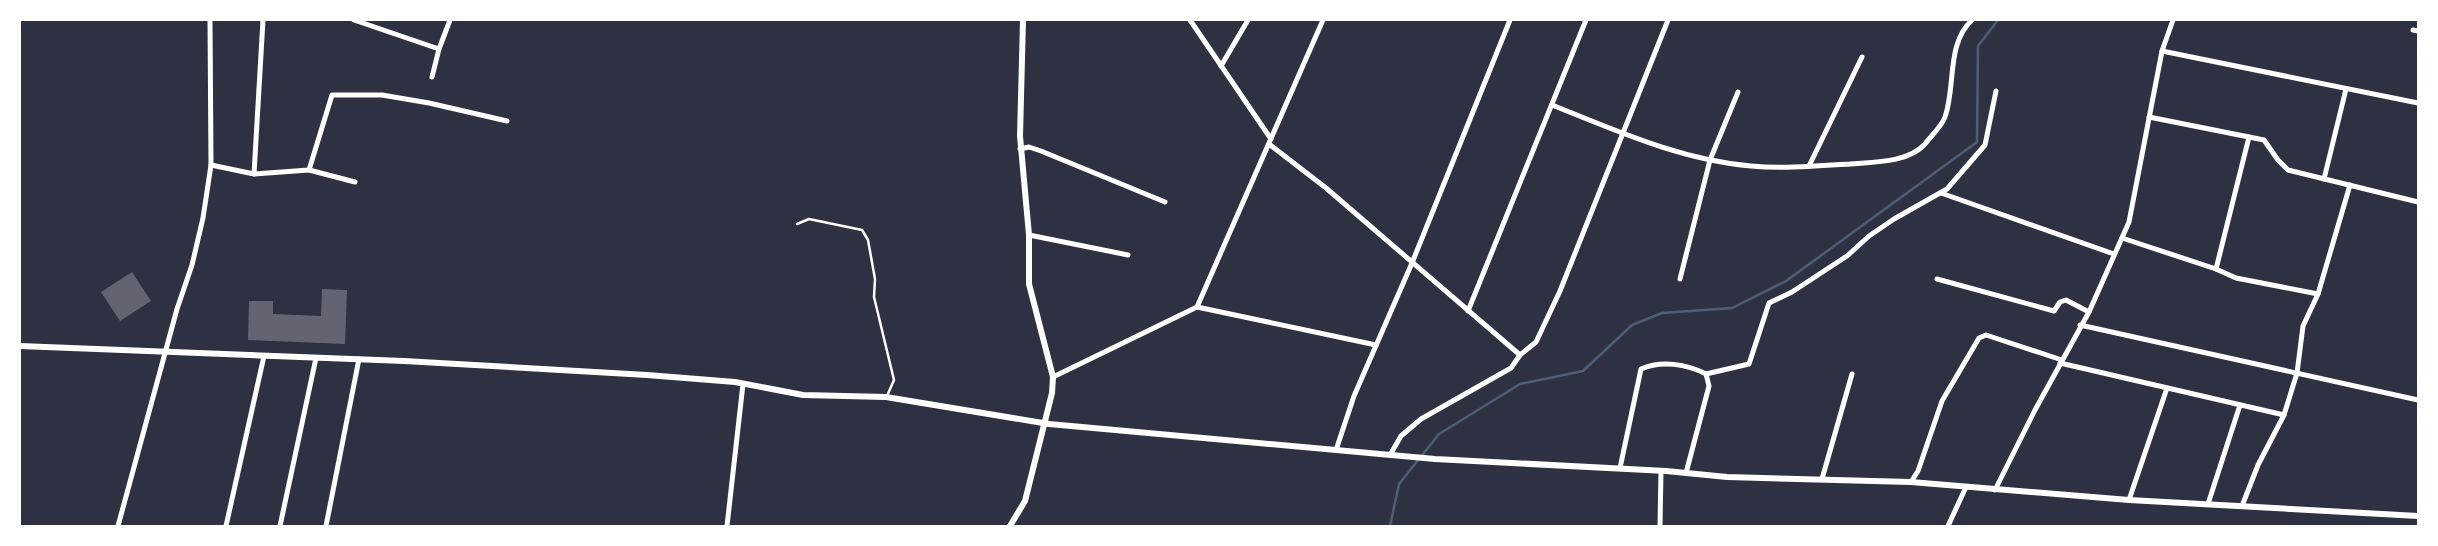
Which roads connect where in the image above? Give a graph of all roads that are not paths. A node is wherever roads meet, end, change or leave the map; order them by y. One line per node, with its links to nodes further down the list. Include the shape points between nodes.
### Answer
1 (210, 20): 31 (street)
2 (263, 20): 34 (street)
3 (354, 20): 14 (street)
4 (450, 20): 14 (street)
5 (1023, 20): 29 (street)
6 (1190, 20): 17 (street)
7 (1248, 20): 17 (street)
8 (1323, 20): 28 (street)
9 (1510, 20): 46 (street)
10 (1586, 20): 23 (street)
11 (1668, 20): 26 (street)
12 (1972, 20): 32 (street, via 1957,44 1945,119 1923,146 1902,158)
13 (2173, 20): 15 (street)
14 (439, 49): 18 (street)
15 (2162, 51): 19 (street); 24 (street)
16 (1862, 58): 32 (street)
17 (1221, 66): 28 (street)
18 (432, 77)
19 (2346, 89): 22 (street); 35 (street)
20 (1996, 91): 38 (street, via 1985,145)
21 (1738, 92): 30 (street)
22 (2418, 104)
23 (1552, 105): 26 (street); 52 (street)
24 (2149, 117): 27 (street); 43 (street, via 2143,160 2129,222)
25 (507, 121): 33 (street, via 382,95 332,95)
26 (1622, 133): 30 (street); 58 (street, via 1560,291 1536,342)
27 (2249, 137): 35 (street, via 2264,140 2288,170); 47 (street)
28 (1270, 141): 46 (street); 51 (street)
29 (1020, 149): 39 (street, via 1040,150); 42 (street)
30 (1710, 160): 32 (street, via 1752,166); 48 (street)
31 (211, 165): 34 (street); 57 (street, via 192,265)
32 (1809, 166)
33 (309, 170): 34 (street); 36 (street)
34 (254, 174)
35 (2324, 179): 37 (street)
36 (355, 182)
37 (2350, 186): 40 (street); 50 (street)
38 (1941, 193): 44 (street); 64 (street, via 1894,219 1847,256 1769,303 1749,364)
39 (1165, 202)
40 (2418, 202)
41 (797, 224): 69 (lane, via 809,219 862,230 868,240 876,279 874,297 894,380)
42 (1029, 236): 45 (street); 66 (street, via 1029,284)
43 (2122, 238): 44 (street); 47 (street)
44 (2114, 254): 53 (street)
45 (1128, 255)
46 (1412, 263): 52 (street); 55 (street)
47 (2216, 269): 50 (street, via 2236,278)
48 (1680, 279)
49 (1937, 279): 53 (street, via 2054,311 2060,302 2066,300)
50 (2318, 294): 63 (street, via 2303,326)
51 (1197, 307): 55 (street); 66 (street)
52 (1468, 311): 58 (street)
53 (2089, 312): 54 (street)
54 (2080, 325): 62 (street); 63 (street)
55 (1376, 345): 74 (street)
56 (20, 346): 57 (street)
57 (165, 352): 59 (street); 87 (street)
58 (1520, 355): 75 (street, via 1511,368 1420,419 1402,436)
59 (264, 356): 60 (street); 88 (street)
60 (316, 358): 61 (street); 89 (street)
61 (359, 359): 67 (street, via 648,375); 90 (street)
62 (2061, 361): 68 (street); 80 (street, via 1986,335 1979,338 1942,401 1918,471); 82 (street)
63 (2297, 373): 70 (street); 72 (street)
64 (1706, 374): 76 (street, via 1694,368 1670,364 1641,369); 78 (street, via 1709,386)
65 (1852, 374): 79 (street)
66 (1053, 376): 73 (street)
67 (744, 384): 69 (street, via 803,395); 91 (street)
68 (2166, 388): 71 (street); 83 (street)
69 (886, 397): 73 (street)
70 (2418, 400)
71 (2240, 405): 72 (street); 84 (street)
72 (2284, 415): 85 (street)
73 (1044, 423): 74 (street); 92 (street, via 1025,501)
74 (1336, 450): 75 (street)
75 (1390, 455): 76 (street)
76 (1620, 468): 77 (street)
77 (1661, 470): 78 (street); 93 (street)
78 (1686, 473): 79 (street)
79 (1822, 479): 80 (street)
80 (1911, 482): 81 (street)
81 (1966, 487): 82 (street); 94 (street)
82 (1995, 490): 83 (street)
83 (2129, 500): 84 (street)
84 (2208, 504): 85 (street)
85 (2242, 506): 86 (street)
86 (2418, 516)
87 (118, 526)
88 (226, 526)
89 (280, 526)
90 (326, 526)
91 (727, 526)
92 (1010, 526)
93 (1660, 526)
94 (1948, 526)

